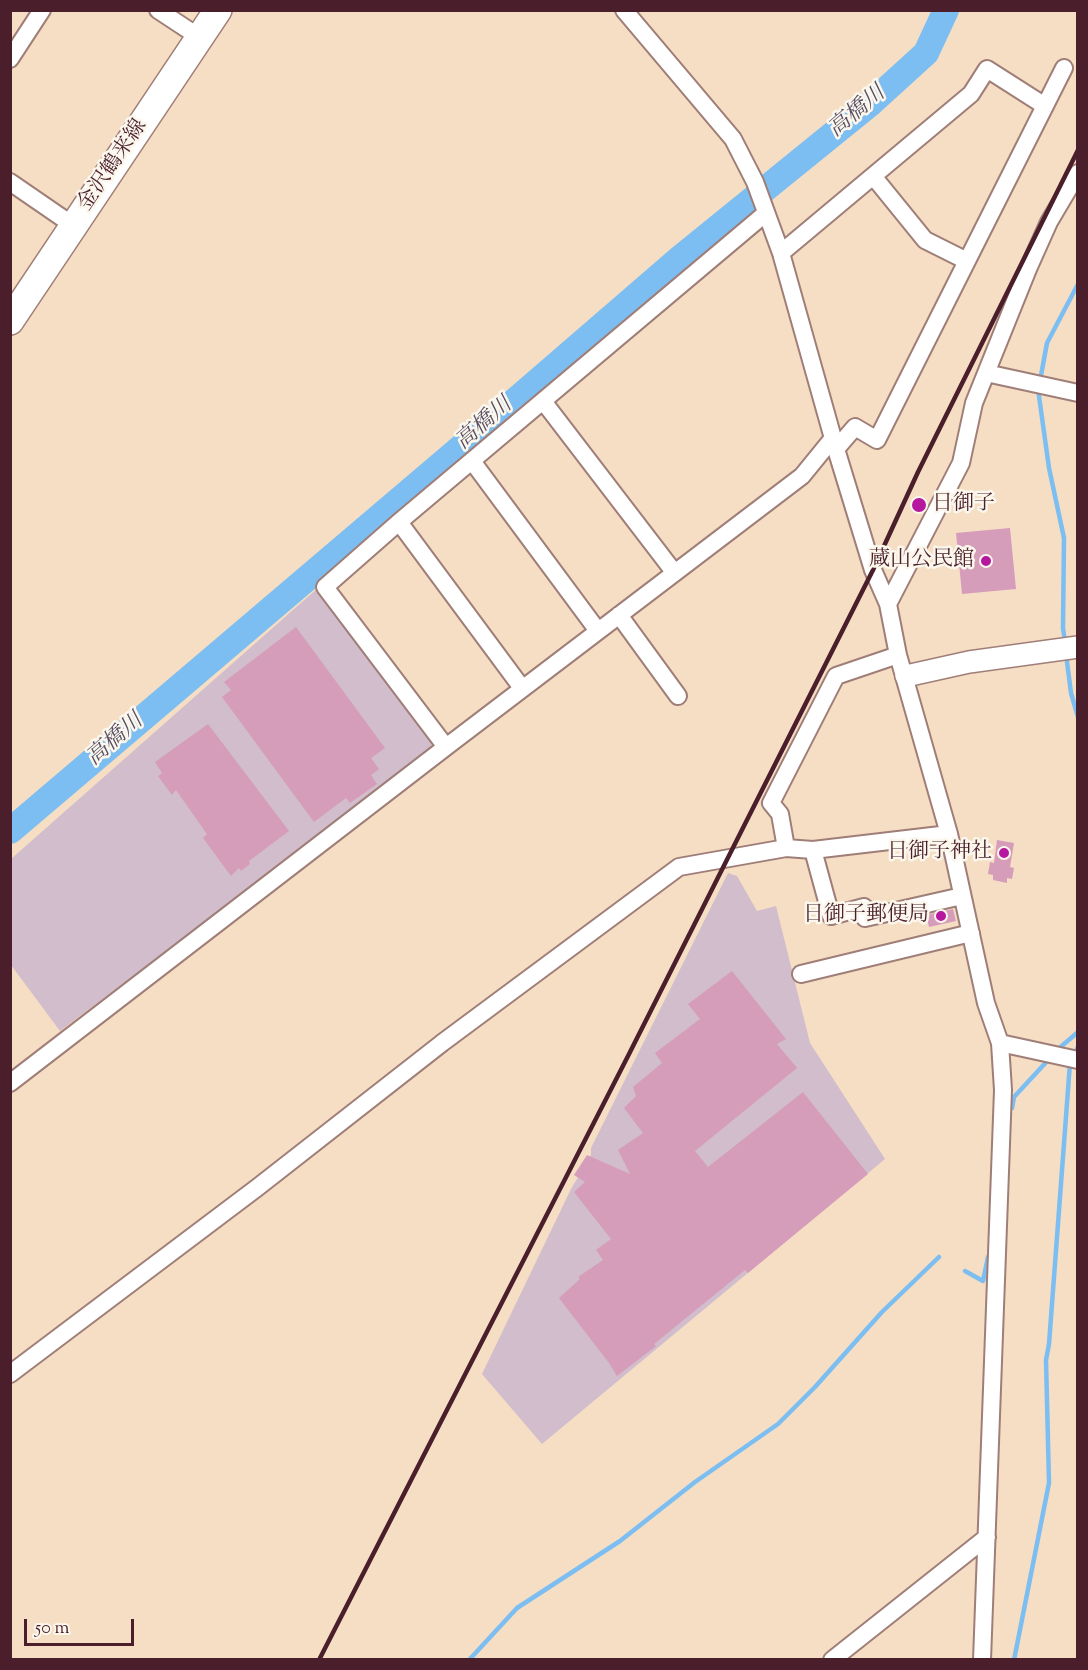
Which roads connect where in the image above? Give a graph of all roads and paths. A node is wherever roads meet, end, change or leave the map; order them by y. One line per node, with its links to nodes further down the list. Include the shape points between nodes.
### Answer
1 (42, 10): 6 (street)
2 (158, 10): 5 (street)
3 (218, 10): 5 (main road, 金沢鶴来線)
4 (624, 10): 12 (street, via 733,138)
5 (199, 37): 13 (main road, 金沢鶴来線)
6 (10, 59)
7 (1064, 68): 8 (street)
8 (1045, 106): 10 (street, via 987,69 971,94); 15 (street)
9 (1077, 173): 17 (street, via 1049,222)
10 (873, 176): 14 (street); 15 (street, via 925,240)
11 (10, 182): 13 (street)
12 (764, 209): 14 (street); 19 (street)
13 (74, 226): 16 (main road, 金沢鶴来線)
14 (781, 253): 20 (street)
15 (967, 261): 20 (street, via 877,440 855,427)
16 (10, 321)
17 (986, 373): 18 (street); 24 (street, via 974,403 961,463)
18 (1077, 393)
19 (543, 401): 21 (street); 23 (street)
20 (834, 444): 23 (street, via 802,476); 24 (street, via 873,570)
21 (472, 461): 22 (street); 26 (street)
22 (399, 522): 30 (street); 32 (street, via 325,587)
23 (674, 572): 25 (street)
24 (888, 604): 28 (street)
25 (619, 615): 26 (street); 31 (street)
26 (598, 631): 30 (street)
27 (1071, 648): 29 (street, via 969,662)
28 (898, 655): 29 (street); 34 (street, via 836,676 771,803 780,814)
29 (906, 676): 33 (street)
30 (522, 688): 32 (street)
31 (678, 696)
32 (446, 747): 41 (street)
33 (949, 834): 35 (street); 36 (street)
34 (786, 848): 35 (street); 42 (street, via 679,867)
35 (813, 850): 36 (street, via 831,916 864,907 866,918)
36 (962, 896): 37 (street)
37 (971, 933): 38 (street); 39 (street, via 986,1003)
38 (801, 974)
39 (1000, 1043): 40 (street); 43 (street, via 1003,1090)
40 (1077, 1060)
41 (10, 1083)
42 (10, 1374)
43 (987, 1537): 44 (street); 45 (street)
44 (832, 1659)
45 (982, 1659)

